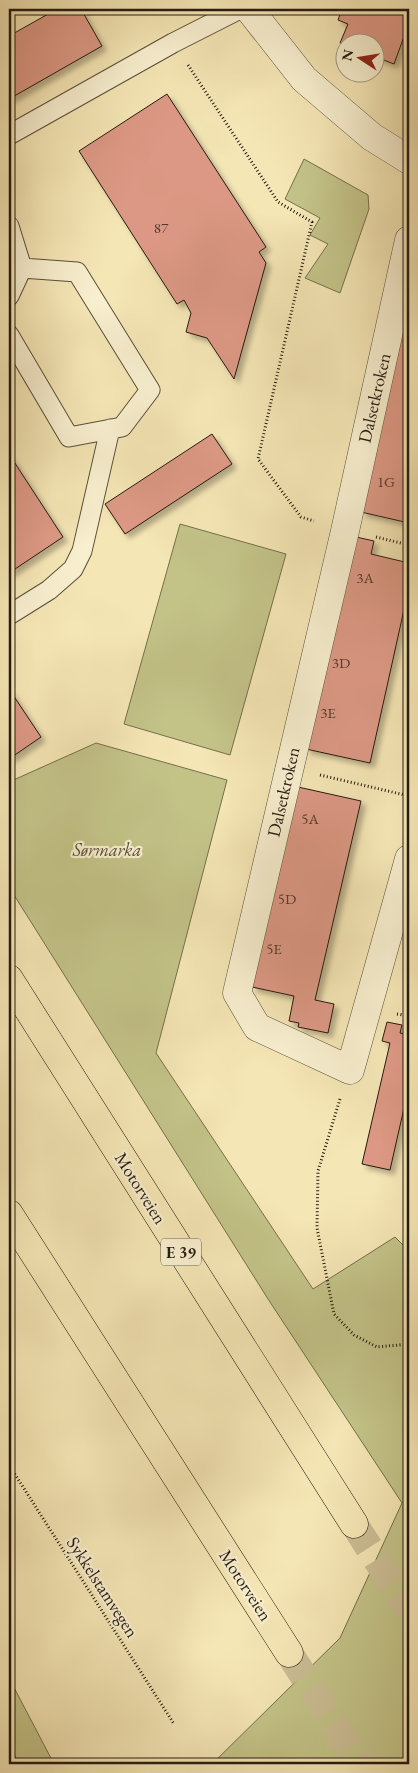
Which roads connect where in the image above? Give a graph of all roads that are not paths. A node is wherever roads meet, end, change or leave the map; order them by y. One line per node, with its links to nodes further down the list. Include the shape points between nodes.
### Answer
1 (240, 9): 3 (lane)
2 (249, 9): 4 (street, via 304,79 372,137)
3 (9, 135)
4 (409, 160)
5 (9, 226): 7 (lane)
6 (409, 240): 12 (street, Dalsetkroken, via 237,992 257,1027 350,1070)
7 (22, 268): 8 (lane); 10 (lane, via 76,272 150,390 122,427)
8 (9, 296)
9 (9, 335): 10 (lane, via 69,437)
10 (110, 429): 11 (lane, via 82,551 72,569 49,590)
11 (9, 615)
12 (409, 859)
13 (9, 979): 15 (highway, Motorveien / E 39)
14 (9, 1214): 16 (highway, Motorveien)
15 (354, 1524)
16 (289, 1653)

